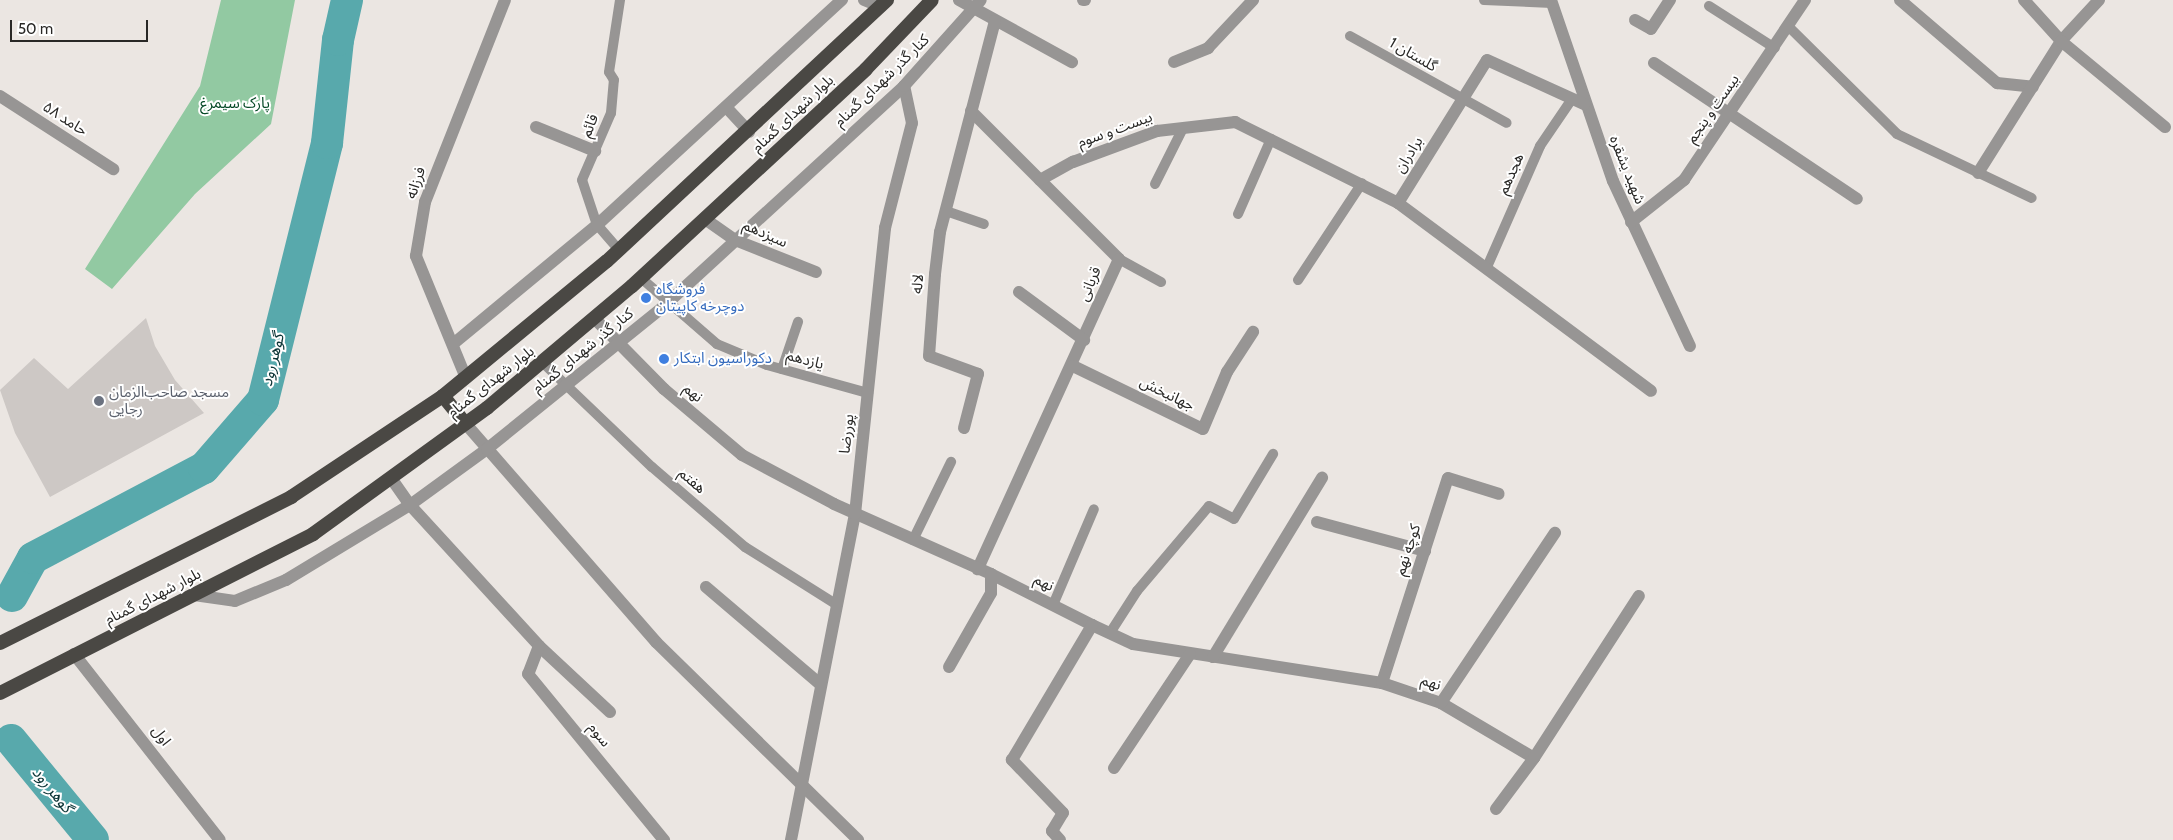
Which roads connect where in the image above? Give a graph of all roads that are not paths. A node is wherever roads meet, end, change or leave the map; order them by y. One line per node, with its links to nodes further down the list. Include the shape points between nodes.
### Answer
1 (505, 0): 70 (street, فرزانه, via 425,202 416,256)
2 (620, 0): 41 (lane, قائم, via 609,72 614,80 610,113)
3 (842, 0): 32 (street)
4 (864, 0): 15 (street)
5 (932, 0): 52 (highway, بلوار شهدای گمنام, via 903,33)
6 (959, 0): 16 (street)
7 (1253, 0): 25 (street, via 1208,48)
8 (1484, 0): 14 (lane)
9 (1670, 0): 18 (street, via 1651,29)
10 (1806, 0): 20 (street, بیست و پنجم)
11 (1900, 0): 28 (street, via 1997,83)
12 (2024, 0): 22 (street)
13 (2099, 0): 22 (street)
14 (1552, 2): 31 (street, شهید یشقره)
15 (884, 4): 39 (highway, بلوار شهدای گمنام)
16 (977, 5): 19 (street); 27 (street, کنار گذر شهدای گمنام)
17 (1709, 6): 23 (lane)
18 (1635, 20)
19 (995, 21): 24 (street); 33 (street)
20 (1789, 27): 23 (street, بیست و پنجم); 43 (lane, via 1897,134)
21 (1350, 36): 30 (lane, گلستان 1)
22 (2061, 41): 28 (street); 37 (street)
23 (1775, 48): 34 (street, بیست و پنجم)
24 (1072, 62)
25 (1174, 62)
26 (1654, 63): 34 (street)
27 (904, 86): 56 (street, کنار گذر شهدای گمنام); 79 (street, پوررضا, via 912,123 885,228)
28 (2033, 87): 43 (street)
29 (0, 96): 42 (street, حامد ۵۸)
30 (1461, 101): 31 (street, برادران, via 1487,60); 35 (lane, گلستان 1); 49 (street, برادران)
31 (1578, 102): 53 (street, شهید یشقره); 59 (lane, هجدهم, via 1540,146)
32 (726, 107): 39 (street); 55 (street)
33 (971, 111): 44 (street, قربانی); 50 (street, لاله)
34 (1730, 113): 48 (street); 53 (street, بیست و پنجم, via 1684,180)
35 (1507, 123)
36 (536, 127): 41 (street)
37 (2165, 127)
38 (1183, 128): 40 (street, بیست و سوم, via 1235,122); 44 (street, بیست و سوم, via 1157,131 1073,162); 46 (lane)
39 (749, 132): 57 (highway, بلوار شهدای گمنام)
40 (1271, 139): 45 (street); 51 (lane)
41 (595, 151): 55 (lane, قائم, via 582,180)
42 (112, 169)
43 (1978, 174): 47 (lane)
44 (1040, 180): 58 (street, قربانی)
45 (1362, 183): 49 (street); 62 (lane)
46 (1155, 184)
47 (2032, 198)
48 (1857, 199)
49 (1398, 203): 59 (street)
50 (946, 211): 54 (lane); 82 (street, لاله, via 935,274 929,356 978,374)
51 (1238, 214)
52 (705, 219): 56 (street, سیزدهم); 61 (highway, بلوار شهدای گمنام)
53 (1631, 222): 72 (street, شهید یشقره)
54 (984, 224)
55 (597, 225): 57 (lane, قائم); 70 (street)
56 (735, 240): 60 (street, سیزدهم); 65 (street, کنار گذر شهدای گمنام)
57 (619, 250): 76 (highway, بلوار شهدای گمنام)
58 (1119, 259): 63 (lane); 69 (street, قربانی)
59 (1487, 267): 78 (street)
60 (816, 272)
61 (641, 278): 65 (lane, یازدهم); 66 (highway, بلوار شهدای گمنام)
62 (1298, 280)
63 (1161, 282)
64 (1019, 292): 69 (street)
65 (668, 303): 71 (street, کنار گذر شهدای گمنام); 75 (lane, یازدهم, via 717,344)
66 (594, 318): 71 (street, نهم); 73 (highway, بلوار شهدای گمنام)
67 (798, 322): 75 (lane)
68 (1253, 332): 74 (street, جهانبخش, via 1227,372 1203,429)
69 (1084, 340): 74 (street, قربانی)
70 (453, 344): 76 (street, فرزانه)
71 (620, 344): 77 (street, کنار گذر شهدای گمنام); 91 (street, نهم, via 664,389 742,455)
72 (1690, 346)
73 (542, 362): 77 (lane, هفتم); 81 (highway, بلوار شهدای گمنام)
74 (1073, 366): 96 (street, قربانی)
75 (782, 369): 79 (lane, یازدهم)
76 (466, 378): 80 (highway, بلوار شهدای گمنام)
77 (566, 385): 83 (street, کنار گذر شهدای گمنام); 101 (lane, هفتم, via 745,547)
78 (1651, 391)
79 (868, 393): 91 (street, پوررضا)
80 (443, 396): 81 (highway); 105 (highway, بلوار شهدای گمنام, via 291,497)
81 (465, 424): 83 (street); 86 (highway, بلوار شهدای گمنام)
82 (964, 428)
83 (487, 449): 89 (street, کنار گذر شهدای گمنام); 118 (street, via 656,642)
84 (1273, 454): 104 (lane, via 1234,519 1209,506 1137,591)
85 (951, 462): 94 (lane)
86 (391, 478): 89 (street, سوم); 99 (highway, بلوار شهدای گمنام, via 313,534)
87 (1322, 478): 109 (street)
88 (1499, 494): 95 (street, کوچه نهم, via 1448,478)
89 (410, 505): 99 (street, کنار گذر شهدای گمنام, via 277,584 235,601); 106 (street, سوم)
90 (1094, 509): 102 (lane)
91 (855, 514): 94 (street, نهم); 101 (street, پوررضا)
92 (1318, 522): 95 (street)
93 (1555, 533): 114 (street)
94 (913, 540): 96 (street, نهم)
95 (1425, 550): 111 (street, کوچه نهم)
96 (978, 569): 97 (street, نهم)
97 (991, 574): 102 (street, نهم); 110 (street, via 991,593)
98 (706, 587): 112 (street)
99 (194, 595): 107 (highway, بلوار شهدای گمنام)
100 (1640, 596): 116 (street)
101 (837, 605): 112 (street, پوررضا)
102 (1053, 605): 103 (street, نهم)
103 (1092, 625): 104 (street, نهم); 124 (street, via 1012,760 1063,813 1052,831)
104 (1110, 633): 108 (street, نهم, via 1133,644)
105 (0, 643)
106 (539, 646): 115 (street, سوم); 121 (street, سوم, via 528,674)
107 (74, 654): 113 (highway, بلوار شهدای گمنام); 120 (street, اول)
108 (1190, 654): 109 (street, نهم); 117 (street)
109 (1213, 657): 111 (street, نهم)
110 (949, 667)
111 (1382, 683): 114 (street, نهم)
112 (821, 685): 118 (street, پوررضا)
113 (0, 693)
114 (1441, 703): 116 (street, نهم)
115 (610, 712)
116 (1534, 758): 119 (street)
117 (1114, 768)
118 (801, 784): 122 (street, پوررضا); 123 (street)
119 (1496, 809)
120 (220, 840)
121 (664, 840)
122 (791, 840)
123 (858, 840)
124 (1060, 840)

